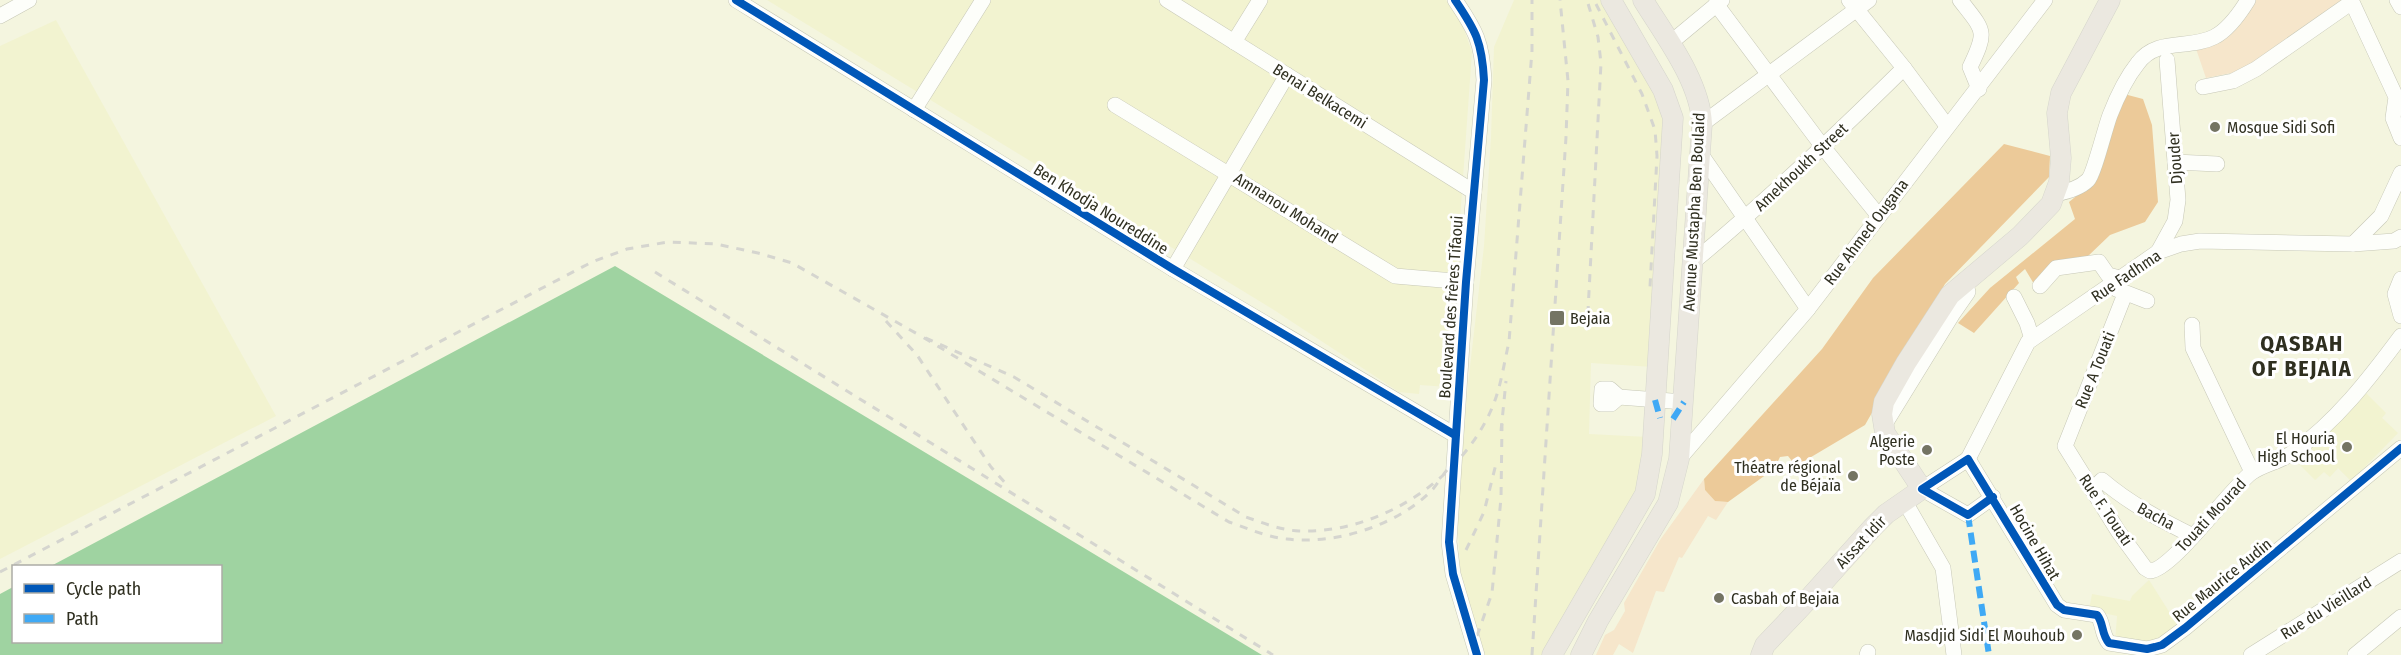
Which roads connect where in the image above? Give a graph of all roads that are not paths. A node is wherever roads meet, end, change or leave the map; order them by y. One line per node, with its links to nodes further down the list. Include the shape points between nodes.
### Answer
1 (29, 0): 17 (street)
2 (736, 0): 27 (street, Ben Khodja Noureddine)
3 (983, 0): 27 (street)
4 (1167, 0): 18 (street, Benai Belkacemi)
5 (1260, 0): 18 (street)
6 (1455, 0): 37 (street, Boulevard des frères Tifaoui, via 1476,31 1482,52 1484,80)
7 (1611, 0): 59 (main road, Avenue Mustapha Ben Boulaid, via 1663,90 1673,118)
8 (1643, 0): 19 (main road, Avenue Mustapha Ben Boulaid)
9 (1960, 0): 25 (street, via 1982,29 1982,42 1970,67)
10 (2045, 0): 25 (street, Rue Ahmed Ougana)
11 (2110, 0): 38 (main road, via 2061,93 2061,158)
12 (2248, 0): 20 (street, via 2213,38)
13 (2397, 0): 16 (street)
14 (1719, 2): 19 (street); 22 (street)
15 (1858, 3): 21 (street); 22 (street)
16 (2401, 7)
17 (0, 16)
18 (1234, 42): 23 (street, Benai Belkacemi)
19 (1669, 44): 28 (main road, Avenue Mustapha Ben Boulaid, via 1697,96)
20 (2166, 53): 33 (street, Djouder); 38 (street, via 2148,53 2138,62 2118,96 2093,174 2070,191)
21 (1904, 68): 29 (street); 31 (street, Amekhoukh Street)
22 (1770, 74): 28 (street); 31 (street)
23 (1287, 75): 35 (street); 37 (street, Benai Belkacemi)
24 (2203, 87): 30 (street, via 2233,81 2256,69 2352,2 2396,97 2393,118)
25 (1979, 89): 29 (street, Rue Ahmed Ougana)
26 (1115, 105): 35 (street, Amnanou Mohand)
27 (914, 110): 45 (street, Ben Khodja Noureddine)
28 (1702, 124): 32 (main road, Avenue Mustapha Ben Boulaid)
29 (1947, 126): 39 (street, Rue Ahmed Ougana)
30 (2401, 138)
31 (1823, 147): 39 (street); 40 (street, Amekhoukh Street)
32 (1700, 153): 40 (street); 44 (main road, Avenue Mustapha Ben Boulaid)
33 (2175, 162): 34 (street); 43 (street, Djouder, via 2178,200 2175,221)
34 (2217, 164)
35 (1230, 173): 45 (street); 47 (street, Amnanou Mohand, via 1395,276)
36 (2401, 173): 42 (street, via 2382,216)
37 (1474, 192): 47 (street, Boulevard des frères Tifaoui)
38 (2055, 194): 67 (main road, via 2045,213 1950,295 1886,396 1883,427)
39 (1878, 215): 53 (street, Rue Ahmed Ougana)
40 (1745, 219): 44 (street, Amekhoukh Street); 53 (street)
41 (2401, 237): 42 (street, Rue Fadhma)
42 (2353, 244): 43 (street, Rue Fadhma, via 2200,241)
43 (2163, 248): 48 (street, Rue Fadhma)
44 (1692, 262): 60 (main road, Avenue Mustapha Ben Boulaid)
45 (1173, 269): 61 (street, Ben Khodja Noureddine)
46 (2401, 279): 54 (street, via 2396,294)
47 (1466, 282): 61 (street, Boulevard des frères Tifaoui)
48 (2115, 282): 49 (street, via 2099,262 2056,268); 50 (street); 57 (street, Rue Fadhma)
49 (2040, 286)
50 (2125, 294): 52 (street); 62 (street, Rue A Touati)
51 (2014, 297): 57 (street)
52 (2147, 301)
53 (1808, 309): 64 (street, Rue Ahmed Ougana)
54 (2401, 316)
55 (2192, 325): 66 (street, via 2193,348)
56 (2401, 336): 66 (street, Touati Mourad, via 2360,391 2334,417 2293,453)
57 (2032, 339): 65 (street, Rue Fadhma)
58 (1619, 397): 59 (street)
59 (1655, 400): 60 (street); 78 (main road, Avenue Mustapha Ben Boulaid, via 1646,494)
60 (1684, 402): 64 (main road, Avenue Mustapha Ben Boulaid)
61 (1455, 435): 77 (street, Boulevard des frères Tifaoui, via 1449,553)
62 (2065, 446): 68 (street, Rue F. Touati)
63 (2401, 448): 74 (street, Rue Maurice Audin, via 2162,645 2147,649 2109,643 2097,615 2064,610)
64 (1679, 459): 79 (main road, Avenue Mustapha Ben Boulaid, via 1668,502)
65 (1968, 459): 67 (street); 69 (street, Hocine Hihat)
66 (2252, 472): 71 (street, Touati Mourad)
67 (1922, 489): 69 (street, via 1968,515); 70 (main road, Aissat Idir)
68 (2092, 490): 71 (street, Bacha, via 2102,480 2136,506); 73 (street, Rue F. Touati)
69 (1993, 497): 74 (street, Hocine Hihat)
70 (1905, 502): 80 (main road, Aissat Idir, via 1872,528 1765,645); 81 (street, via 1942,568)
71 (2193, 536): 73 (street, Touati Mourad, via 2159,569)
72 (2401, 561): 76 (street, Rue du Vieillard)
73 (2150, 571)
74 (2053, 600)
75 (2401, 617): 82 (street)
76 (2258, 653)
77 (1477, 655)
78 (1552, 655)
79 (1581, 655)
80 (1761, 655)
81 (1954, 655)
82 (2355, 655)

